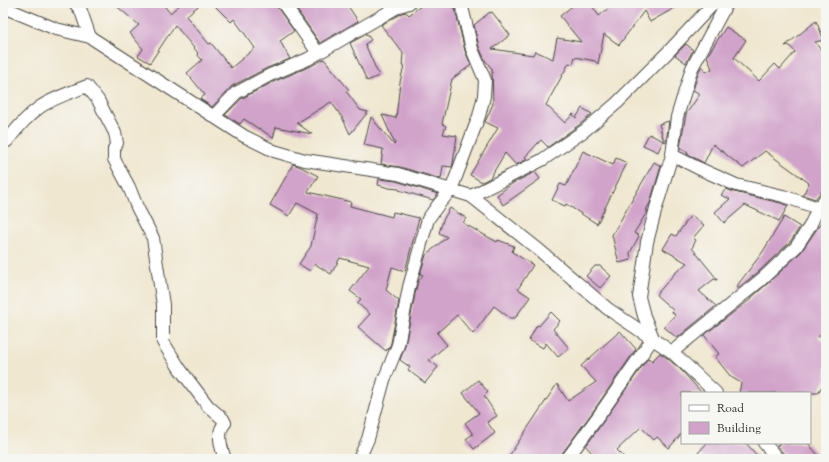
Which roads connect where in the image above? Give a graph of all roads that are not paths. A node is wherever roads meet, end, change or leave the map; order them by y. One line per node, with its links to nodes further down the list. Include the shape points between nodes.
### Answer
1 (75, 3): 8 (street, via 81,11)
2 (283, 3): 9 (street)
3 (409, 3): 9 (street, via 399,6)
4 (461, 3): 13 (street, via 472,49 485,80 479,116)
5 (714, 3): 14 (street, via 617,103 584,131 542,160)
6 (727, 3): 12 (street, via 692,68 677,117)
7 (3, 7): 8 (street, via 56,29)
8 (90, 38): 10 (street)
9 (318, 53): 10 (street, via 236,93)
10 (214, 116): 13 (street, via 244,136 274,151 305,160 398,174)
11 (3, 143): 21 (street, via 41,106 87,86 92,91 115,133 117,143 114,159 153,238 163,305 164,342 180,369 208,406 223,419 225,423 221,427 220,437)
12 (672, 155): 16 (street, via 736,185 783,196); 17 (street, via 647,242 639,297)
13 (451, 190): 14 (street); 22 (street, via 428,219 409,287 398,345 384,380 368,439)
14 (472, 196): 17 (street, via 608,309)
15 (826, 198): 16 (street)
16 (818, 208): 18 (street, via 796,247 762,279)
17 (653, 338): 18 (street); 23 (street)
18 (672, 352): 19 (street)
19 (715, 392)
20 (765, 444): 24 (street)
21 (225, 459)
22 (359, 459)
23 (567, 459)
24 (778, 459)

